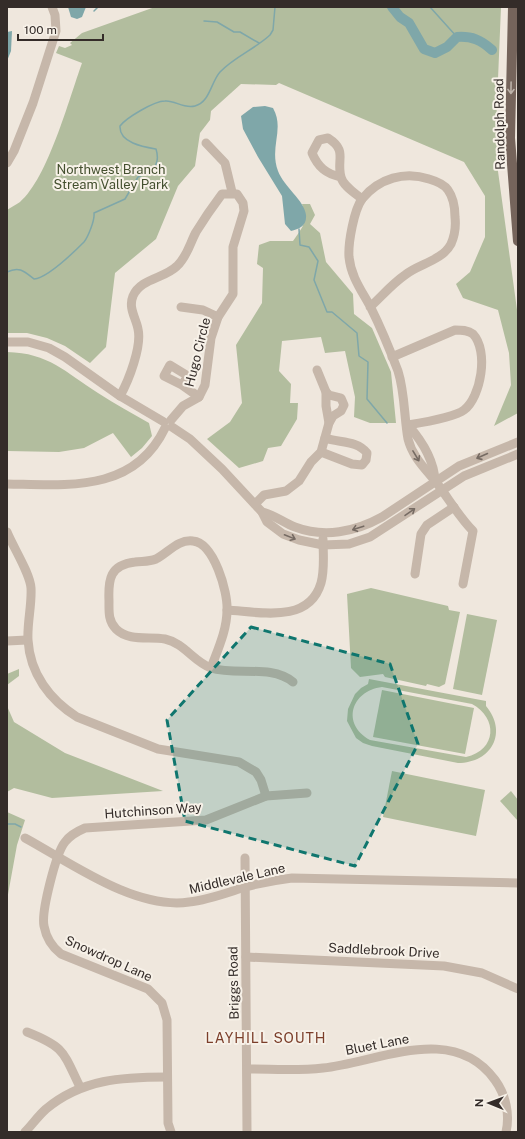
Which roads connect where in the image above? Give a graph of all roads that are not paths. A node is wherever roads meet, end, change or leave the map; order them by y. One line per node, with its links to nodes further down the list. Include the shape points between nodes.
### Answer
1 (52, 7): 5 (street, via 56,31 33,103)
2 (513, 7): 3 (main road, Randolph Road, one-way to 3)
3 (514, 126): 9 (main road, Randolph Road, via 512,176)
4 (206, 143): 7 (street, Hugo Circle, via 225,163)
5 (7, 163)
6 (341, 177): 8 (street)
7 (232, 192): 12 (street, Hugo Circle, via 241,197 244,211 233,246 233,294); 18 (street, via 222,194 196,233 180,264 142,284 133,296 131,306 139,329 138,341 129,377)
8 (362, 199): 11 (street, via 351,235 349,256 356,282); 11 (street, via 390,178 418,175 444,186 452,200 455,213 454,235 450,246 434,260 405,274)
9 (518, 241)
10 (181, 307): 12 (street, via 203,310)
11 (370, 307): 14 (street)
12 (218, 317): 19 (street, Hugo Circle, via 211,338 205,385)
13 (7, 342): 18 (street, via 28,342 49,348)
14 (392, 357): 22 (street); 22 (street, via 455,330 472,333 480,351 481,371 477,393 471,404 451,416)
15 (317, 370): 17 (street)
16 (182, 385): 19 (street)
17 (326, 392): 20 (street, via 326,410); 20 (street, via 341,398 344,405)
18 (120, 396): 21 (street)
19 (199, 397): 21 (street, Hugo Circle, via 183,406)
20 (330, 423): 23 (street)
21 (168, 424): 28 (street, Hugo Circle, via 152,450 141,461 107,479 80,485); 30 (street, via 201,448)
22 (408, 425): 27 (street, via 419,437 434,468)
23 (325, 438): 25 (street); 25 (street, via 363,448 367,453 366,460 362,465 352,464)
24 (518, 442): 27 (street, one-way to 27, via 459,466)
25 (321, 452): 30 (street, via 293,486 286,491 264,495)
26 (518, 454): 29 (street, via 464,476)
27 (435, 481): 29 (street); 34 (street, one-way to 34, via 368,525 352,530)
28 (7, 484)
29 (442, 490): 31 (street); 35 (street, one-way to 29, via 349,544 370,537)
30 (255, 504): 32 (street)
31 (454, 507): 36 (street, via 427,525 421,534); 37 (street, via 473,531)
32 (262, 512): 34 (street, via 296,528); 35 (street, one-way to 35, via 267,522 283,534)
33 (7, 532): 39 (street, via 31,588)
34 (323, 532): 35 (street)
35 (323, 545): 38 (street, via 321,582 308,605 286,613)
36 (415, 574)
37 (463, 584)
38 (227, 610): 41 (street, via 223,637); 41 (street, via 225,591 210,551 194,541 178,544 155,559 128,563 115,570 109,580 110,620 121,633 176,643)
39 (28, 640): 40 (street); 44 (street, via 30,656 41,684 65,710 158,749 239,762 256,772)
40 (7, 641)
41 (211, 668): 42 (street, via 274,673)
42 (293, 682)
43 (307, 794): 44 (street, Hutchinson Way)
44 (266, 796): 46 (street, Hutchinson Way, via 206,820 85,828 68,837)
45 (25, 838): 46 (street, Middlevale Lane)
46 (58, 856): 49 (street, Middlevale Lane, via 111,886 150,900 188,903); 54 (street, Snowdrop Lane, via 44,914 48,938 61,954 148,989 158,997 167,1020)
47 (245, 858): 49 (street, Briggs Road)
48 (518, 883): 49 (street, Middlevale Lane, via 292,878)
49 (245, 887): 50 (street, Briggs Road)
50 (246, 957): 51 (street, Saddlebrook Drive, via 449,966 482,973); 53 (street, Briggs Road)
51 (518, 988)
52 (27, 1032): 55 (street, via 49,1040 62,1050)
53 (247, 1070): 58 (street, Briggs Road); 59 (street, Bluet Lane, via 321,1068 398,1051 458,1052 475,1060 499,1085 508,1113)
54 (167, 1077): 55 (street, via 114,1079); 57 (street, Snowdrop Lane, via 168,1123)
55 (80, 1087): 56 (street, via 45,1110)
56 (25, 1132)
57 (171, 1132)
58 (247, 1132)
59 (506, 1132)

